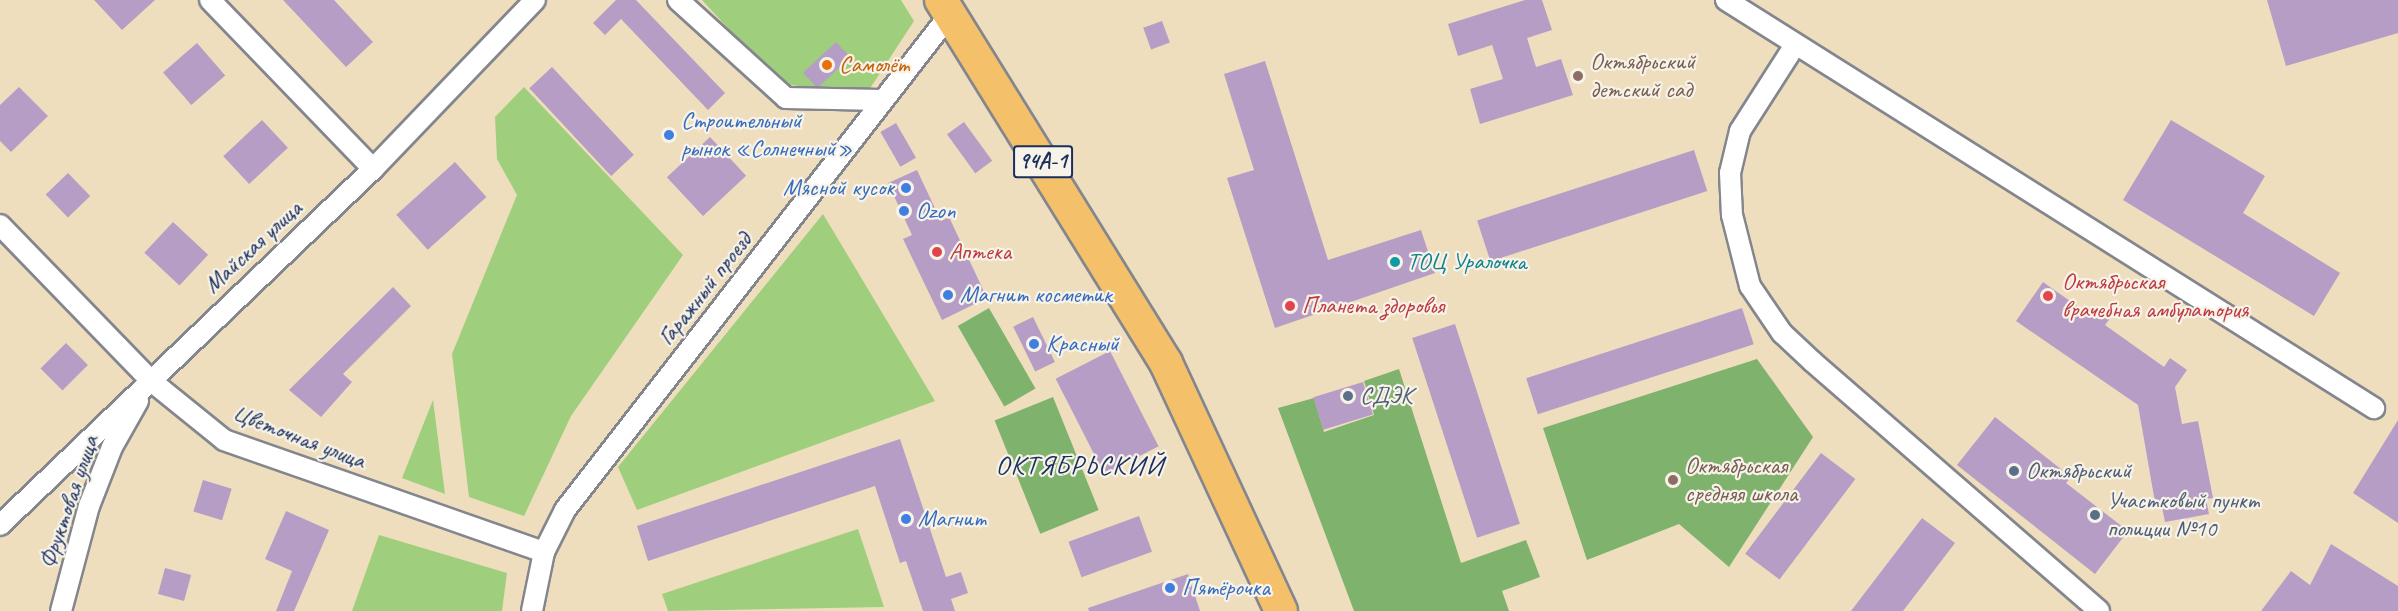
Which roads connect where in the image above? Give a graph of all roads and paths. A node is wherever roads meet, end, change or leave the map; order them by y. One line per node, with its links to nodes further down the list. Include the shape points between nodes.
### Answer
1 (210, 0): 8 (street)
2 (535, 0): 8 (street, Майская улица)
3 (678, 0): 7 (street, via 786,98)
4 (1726, 0): 6 (street)
5 (946, 7): 7 (street, Гаражный проезд); 16 (main road, 94А-1, via 1166,363)
6 (1796, 45): 11 (street); 17 (street, via 1740,131 1730,173 1732,215 1750,286 1782,333 1813,362)
7 (881, 100): 13 (street, Гаражный проезд, via 565,510)
8 (373, 169): 10 (street, Майская улица)
9 (0, 225): 10 (street, Цветочная улица)
10 (150, 380): 12 (street, Майская улица); 13 (street, Цветочная улица, via 224,441); 14 (street, Фруктовая улица, via 112,447)
11 (2374, 408)
12 (0, 525)
13 (544, 552): 15 (street, Гаражный проезд)
14 (61, 611)
15 (532, 611)
16 (1281, 611)
17 (2099, 611)

